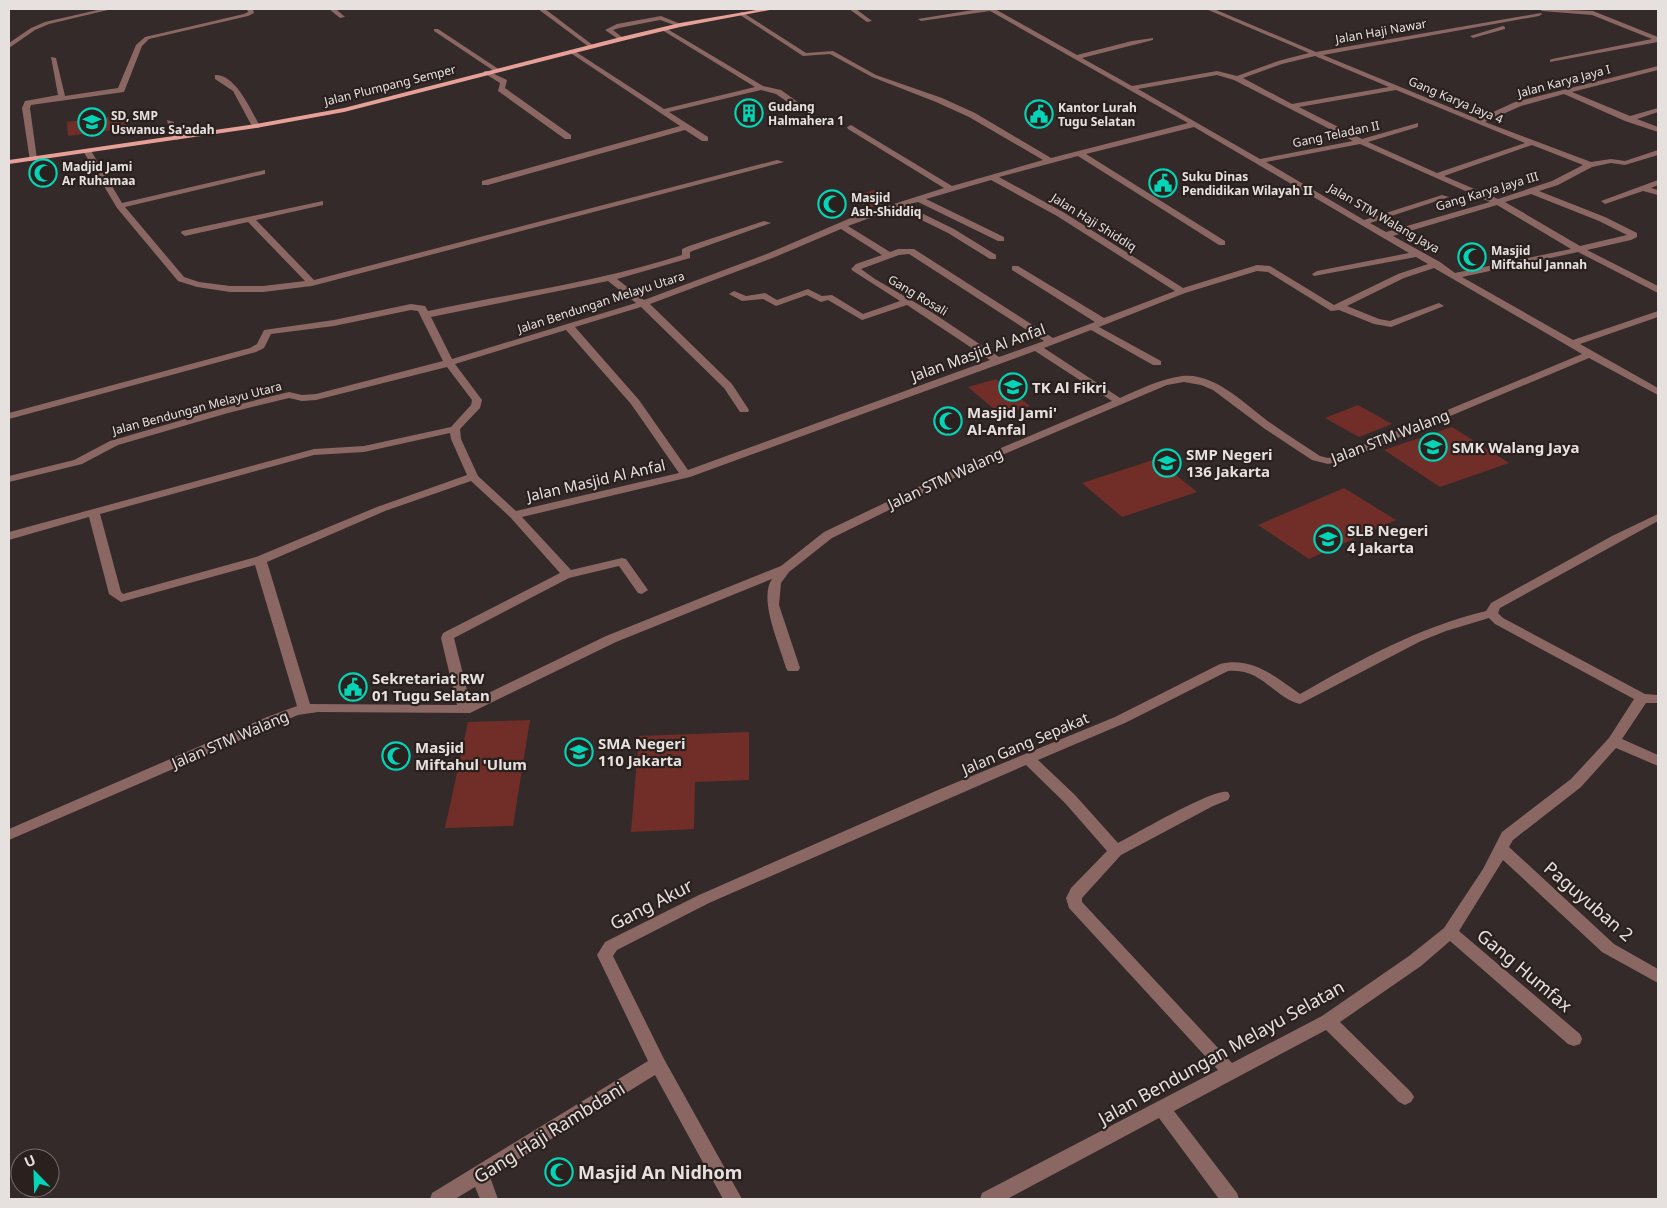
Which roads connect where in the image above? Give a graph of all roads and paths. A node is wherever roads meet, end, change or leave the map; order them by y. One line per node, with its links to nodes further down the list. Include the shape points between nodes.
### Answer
1 (109, 9): 23 (street, via 47,23)
2 (250, 9): 39 (street, via 251,13 246,15 143,41 121,90)
3 (332, 9): 13 (street)
4 (541, 9): 24 (street)
5 (772, 9): 12 (main road, Jalan Plumpang Semper)
6 (852, 9): 15 (street)
7 (991, 9): 14 (street); 27 (street, Jalan STM Walang Jaya)
8 (1209, 9): 26 (street, Gang Karya Jaya 4)
9 (1607, 10): 11 (street)
10 (1543, 11): 11 (street, Jalan Haji Nawar); 19 (street, via 1515,24); 26 (street, Jalan Haji Nawar)
11 (1594, 13): 22 (street, Jalan Haji Nawar)
12 (742, 14): 16 (main road, Jalan Plumpang Semper); 62 (street, via 805,55 831,52 874,76 972,115)
13 (342, 18)
14 (921, 19)
15 (869, 21)
16 (680, 25): 17 (main road, Jalan Plumpang Semper); 20 (street, via 661,18 608,30)
17 (664, 29): 20 (main road, Jalan Plumpang Semper); 35 (street)
18 (436, 30): 31 (street)
19 (1473, 36)
20 (621, 39): 24 (main road, Jalan Plumpang Semper)
21 (1150, 39): 27 (street)
22 (1658, 39): 29 (street)
23 (9, 46)
24 (592, 46): 25 (main road, Jalan Plumpang Semper)
25 (571, 51): 31 (main road, Jalan Plumpang Semper); 43 (street)
26 (1315, 54): 34 (street, Jalan Haji Nawar, via 1280,62); 37 (street, Gang Karya Jaya 4)
27 (1076, 56): 36 (street, Jalan STM Walang Jaya)
28 (53, 58): 39 (street, via 62,97)
29 (1552, 61)
30 (1658, 68): 38 (street, Jalan Karya Jaya I)
31 (496, 70): 32 (main road, Jalan Plumpang Semper)
32 (486, 72): 48 (main road, Jalan Plumpang Semper, via 344,110); 53 (street, via 504,82 501,89)
33 (218, 76): 48 (street, via 236,90)
34 (1237, 78): 36 (street, via 1217,72); 40 (street)
35 (761, 88): 41 (street, via 778,92); 43 (street)
36 (1131, 88): 47 (street, Jalan STM Walang Jaya)
37 (1397, 88): 40 (street); 46 (street, Gang Karya Jaya 4)
38 (1566, 92): 44 (street); 46 (street, Jalan Karya Jaya I, via 1518,104)
39 (28, 102): 61 (street, via 26,108)
40 (1292, 106): 56 (street)
41 (805, 110)
42 (1658, 110): 44 (street)
43 (662, 111): 50 (street)
44 (1628, 119): 52 (street)
45 (170, 122): 54 (street)
46 (1478, 122): 57 (street, Gang Karya Jaya 4)
47 (1195, 124): 60 (street, Jalan Bendungan Melayu Utara); 63 (street, Jalan STM Walang Jaya)
48 (256, 126): 54 (main road, Jalan Plumpang Semper)
49 (1415, 126): 56 (street, Gang Teladan II)
50 (686, 127): 55 (street); 71 (street)
51 (851, 127): 73 (street)
52 (1658, 130)
53 (568, 137)
54 (175, 138): 58 (main road, Jalan Plumpang Semper)
55 (705, 139)
56 (1361, 142): 63 (street, Gang Teladan II); 68 (street)
57 (1530, 143): 66 (street, Gang Karya Jaya 4); 68 (street)
58 (87, 150): 61 (main road, Jalan Plumpang Semper); 82 (street)
59 (1658, 152): 66 (street, via 1625,163 1610,161)
60 (1079, 153): 62 (street, Jalan Bendungan Melayu Utara); 90 (street)
61 (33, 158): 64 (main road, Jalan Plumpang Semper)
62 (1050, 161): 69 (street, Jalan Bendungan Melayu Utara)
63 (1260, 161): 84 (street, Jalan STM Walang Jaya)
64 (9, 162)
65 (780, 162): 100 (street)
66 (1590, 165): 74 (street, Gang Karya Jaya III)
67 (262, 172): 82 (street)
68 (1437, 176): 79 (street)
69 (992, 177): 73 (street, Jalan Bendungan Melayu Utara); 102 (street, Jalan Haji Shiddiq, via 1060,214)
70 (1658, 182): 72 (street)
71 (485, 183)
72 (1643, 188): 75 (street); 78 (street)
73 (951, 189): 77 (street, Jalan Bendungan Melayu Utara)
74 (1531, 191): 79 (street, Gang Karya Jaya III); 91 (street, via 1634,235)
75 (1658, 193)
76 (1445, 197): 84 (street)
77 (919, 199): 81 (street, Jalan Bendungan Melayu Utara); 89 (street)
78 (1604, 201)
79 (1498, 202): 88 (street, Gang Karya Jaya III); 91 (street)
80 (320, 203): 83 (street)
81 (898, 205): 86 (street, Jalan Bendungan Melayu Utara); 94 (street, via 951,231)
82 (120, 206): 100 (street, via 181,279 196,285 256,290)
83 (250, 219): 87 (street); 100 (street)
84 (1365, 222): 88 (street, Jalan STM Walang Jaya)
85 (767, 223): 99 (street, via 692,248 685,251 687,256 682,258)
86 (841, 225): 93 (street); 105 (street, Jalan Bendungan Melayu Utara, via 772,256)
87 (185, 234)
88 (1387, 235): 92 (street, Jalan STM Walang Jaya)
89 (1001, 239)
90 (1222, 243)
91 (1580, 250): 98 (street); 101 (street)
92 (1419, 254): 95 (street, Jalan STM Walang Jaya); 97 (street)
93 (889, 255): 104 (street, Gang Rosali, via 856,269); 113 (street, via 911,251)
94 (993, 257)
95 (1437, 264): 98 (street, Jalan STM Walang Jaya); 107 (street, via 1401,276)
96 (1015, 268): 110 (street)
97 (1317, 274)
98 (1456, 275): 114 (street, Jalan STM Walang Jaya)
99 (611, 279): 105 (street); 109 (street)
100 (312, 283)
101 (1658, 290)
102 (1182, 291): 107 (street, Jalan Masjid Al Anfal, via 1265,268 1328,306); 110 (street, Jalan Masjid Al Anfal)
103 (734, 294): 104 (street, via 745,299 765,296 776,303 808,292 821,300 829,297 862,317)
104 (907, 302): 117 (street, Gang Rosali)
105 (644, 303): 112 (street, Jalan Bendungan Melayu Utara); 122 (street, via 728,386)
106 (1439, 306): 107 (street, Jalan Masjid Al Anfal, via 1391,324 1383,324)
107 (1340, 307)
108 (1658, 314): 114 (street)
109 (426, 315): 118 (street); 123 (street, via 422,308 411,307 334,323 267,332 261,346 252,350)
110 (1101, 321): 111 (street, Jalan Masjid Al Anfal)
111 (1090, 326): 113 (street, Jalan Masjid Al Anfal); 119 (street)
112 (569, 327): 118 (street, Jalan Bendungan Melayu Utara); 125 (street, via 636,402)
113 (1051, 341): 115 (street, Jalan Masjid Al Anfal)
114 (1572, 344): 116 (street, Jalan STM Walang Jaya)
115 (1036, 347): 117 (street, Jalan Masjid Al Anfal); 121 (street)
116 (1590, 354): 120 (street, Jalan STM Walang Jaya); 121 (street, Jalan STM Walang, via 1328,461 1316,458 1217,388 1203,382 1184,379 1164,383)
117 (998, 360): 125 (street, Jalan Masjid Al Anfal)
118 (449, 363): 124 (street, via 478,403 462,418); 127 (street, Jalan Bendungan Melayu Utara, via 316,396 302,398 289,395 224,411 114,443 78,462)
119 (1157, 363)
120 (1658, 392)
121 (1120, 402): 133 (street, Jalan STM Walang, via 991,456 843,526)
122 (744, 410)
123 (9, 416)
124 (456, 429): 126 (street, via 456,440); 128 (street, via 364,450 314,452)
125 (686, 475): 129 (street, Jalan Masjid Al Anfal)
126 (473, 477): 129 (street); 132 (street, via 380,509)
127 (9, 479)
128 (94, 512): 131 (street); 132 (street, via 115,594 122,598)
129 (514, 515): 134 (street, via 567,571)
130 (1658, 517): 136 (street, via 1494,606)
131 (9, 536)
132 (260, 560): 140 (street)
133 (785, 569): 137 (street, Jalan STM Walang, via 775,583 773,605); 139 (street, via 611,639)
134 (567, 575): 135 (street, via 622,562); 139 (street, via 448,636)
135 (642, 590)
136 (1491, 614): 138 (street, Jalan Bendungan Melayu Selatan); 142 (street, Jalan Gang Sepakat, via 1464,618 1376,657 1300,700 1249,667 1233,665)
137 (793, 668)
138 (1650, 699): 141 (street, Jalan Bendungan Melayu Selatan)
139 (470, 707): 140 (street, Jalan STM Walang)
140 (305, 709): 146 (street, Jalan STM Walang, via 272,720)
141 (1614, 741): 143 (street); 147 (street, Jalan Bendungan Melayu Selatan, via 1576,783 1507,836)
142 (1030, 760): 144 (street, Jalan Gang Sepakat); 148 (street)
143 (1658, 761)
144 (943, 794): 153 (street, Gang Akur, via 704,899 611,946 605,955)
145 (1223, 796): 148 (street)
146 (15, 833)
147 (1500, 848): 149 (street, Jalan Bendungan Melayu Selatan, via 1489,872); 150 (street, Paguyuban 2, via 1608,948)
148 (1116, 851): 154 (street, via 1076,892 1075,904)
149 (1450, 932): 151 (street, Jalan Bendungan Melayu Selatan, via 1415,961); 152 (street, Gang Humfax)
150 (1658, 977)
151 (1328, 1021): 154 (street, Jalan Bendungan Melayu Selatan); 155 (street)
152 (1574, 1038)
153 (658, 1064): 157 (street, Gang Haji Rambdani); 160 (street, Gang Akur)
154 (1231, 1073): 156 (street, Jalan Bendungan Melayu Selatan)
155 (1405, 1097)
156 (1163, 1109): 161 (street, Jalan Bendungan Melayu Selatan); 162 (street)
157 (480, 1174): 158 (street, Gang Haji Rambdani); 159 (street)
158 (439, 1199)
159 (489, 1199)
160 (733, 1199)
161 (989, 1199)
162 (1230, 1199)

